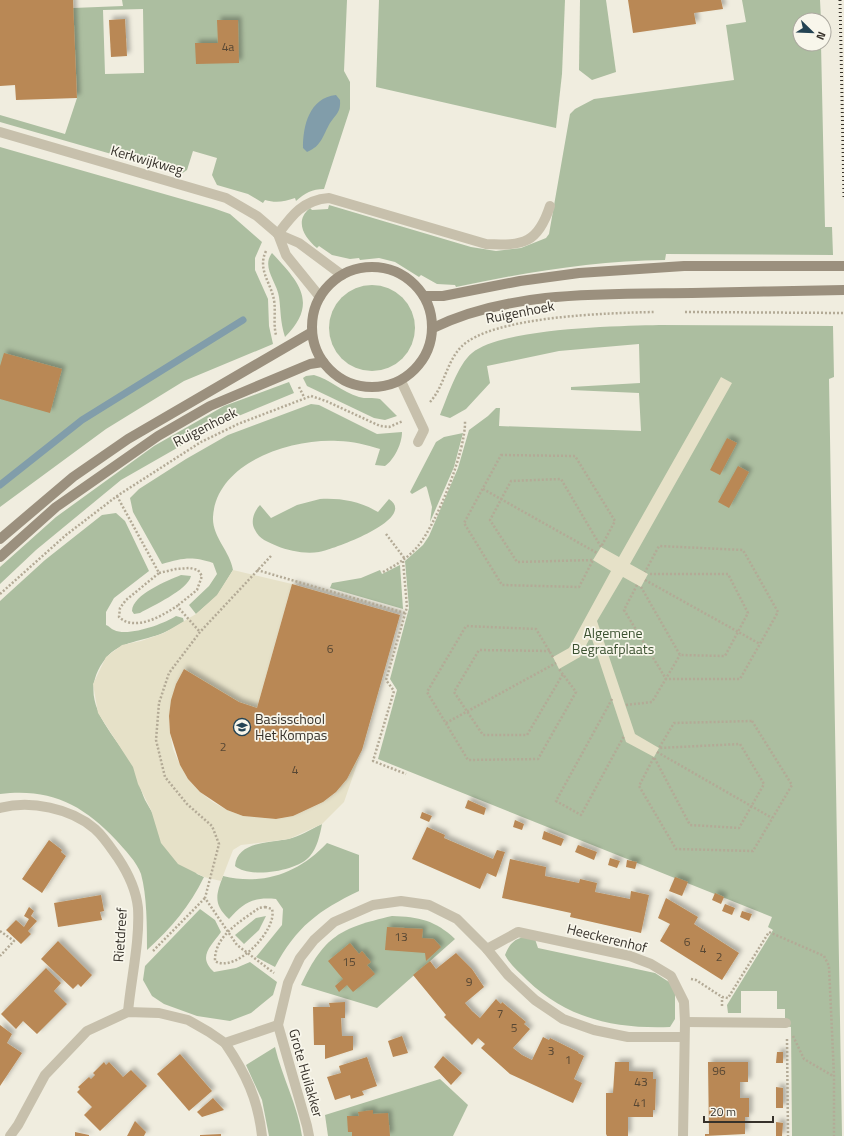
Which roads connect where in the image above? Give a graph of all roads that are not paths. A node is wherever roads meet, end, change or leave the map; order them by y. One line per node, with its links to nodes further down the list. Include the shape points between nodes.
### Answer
1 (0, 132): 3 (street, Kerkwijkweg, via 226,198 257,216)
2 (550, 206): 3 (street, via 544,224 533,238 503,245 486,244 328,198 314,199 292,215)
3 (278, 234): 5 (street, Kerkwijkweg, via 299,243); 8 (street, Kerkwijkweg, via 286,255)
4 (844, 266): 7 (main road, Ruigenhoek, via 684,266 579,273 443,296)
5 (342, 275): 7 (main road, via 359,268 378,267 390,270 412,282); 8 (main road, via 329,285)
6 (844, 290): 9 (main road, Ruigenhoek, via 556,296 500,306 447,321)
7 (424, 296): 9 (main road, via 431,312)
8 (320, 297): 10 (main road, via 313,314)
9 (433, 328): 12 (main road, via 431,344 424,359)
10 (312, 332): 11 (main road, via 316,350); 14 (main road, Ruigenhoek, via 128,439 73,477)
11 (323, 362): 12 (main road, via 335,375 350,384 362,387 385,387); 15 (main road, Ruigenhoek, via 292,371 210,406 158,436 56,507)
12 (401, 381): 13 (street, via 424,430)
13 (418, 442)
14 (0, 539)
15 (0, 557)
16 (0, 808): 18 (street, Rietdreef, via 15,804 42,806 68,813 94,829 130,876 138,908)
17 (487, 949): 19 (street, Heeckerenhof, via 518,932 630,956 651,964 671,976 684,1002); 21 (street, via 457,919 429,906 401,902 373,905 334,922 314,940 300,958 288,983); 22 (street, via 508,975 535,1000 563,1019 594,1030 628,1036)
18 (128, 1012): 23 (street, via 159,1014 188,1020); 24 (street, via 86,1032 45,1075)
19 (685, 1022): 20 (street); 22 (street)
20 (786, 1023)
21 (278, 1025): 23 (street, Grote Huilakker); 28 (street, Grote Huilakker)
22 (684, 1037): 29 (street)
23 (225, 1043): 27 (street, via 249,1082 260,1114)
24 (18, 1125): 25 (street); 26 (street)
25 (10, 1136)
26 (18, 1136)
27 (262, 1136)
28 (309, 1136)
29 (683, 1136)

